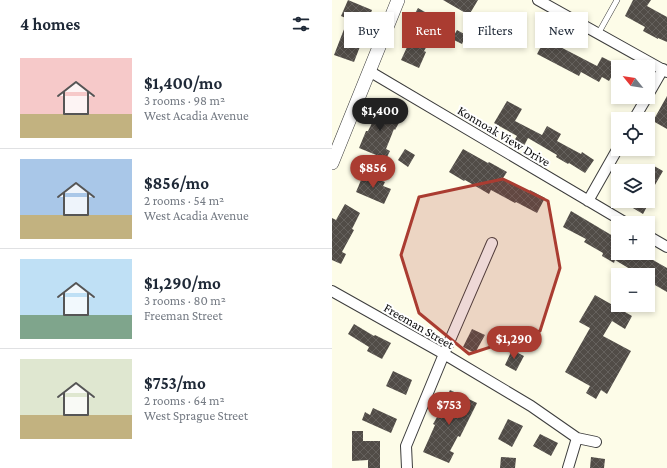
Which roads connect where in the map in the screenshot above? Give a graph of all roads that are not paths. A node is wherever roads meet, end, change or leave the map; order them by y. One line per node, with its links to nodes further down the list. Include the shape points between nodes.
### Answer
1 (398, 0): 5 (street)
2 (538, 0): 4 (street)
3 (617, 0): 4 (lane)
4 (598, 34): 6 (street)
5 (369, 71): 9 (street); 10 (street, Konnoak View Drive)
6 (665, 71): 7 (street)
7 (655, 85)
8 (613, 156): 10 (street)
9 (332, 163)
10 (588, 201): 11 (street, Konnoak View Drive)
11 (614, 216)
12 (655, 240): 14 (street)
13 (492, 244): 16 (street)
14 (667, 247)
15 (332, 291): 16 (street, Freeman Street)
16 (444, 354): 17 (street, Freeman Street, via 531,406); 19 (street, via 406,446)
17 (577, 438): 18 (street, Freeman Street); 20 (street)
18 (596, 442)
19 (407, 468)
20 (568, 468)

